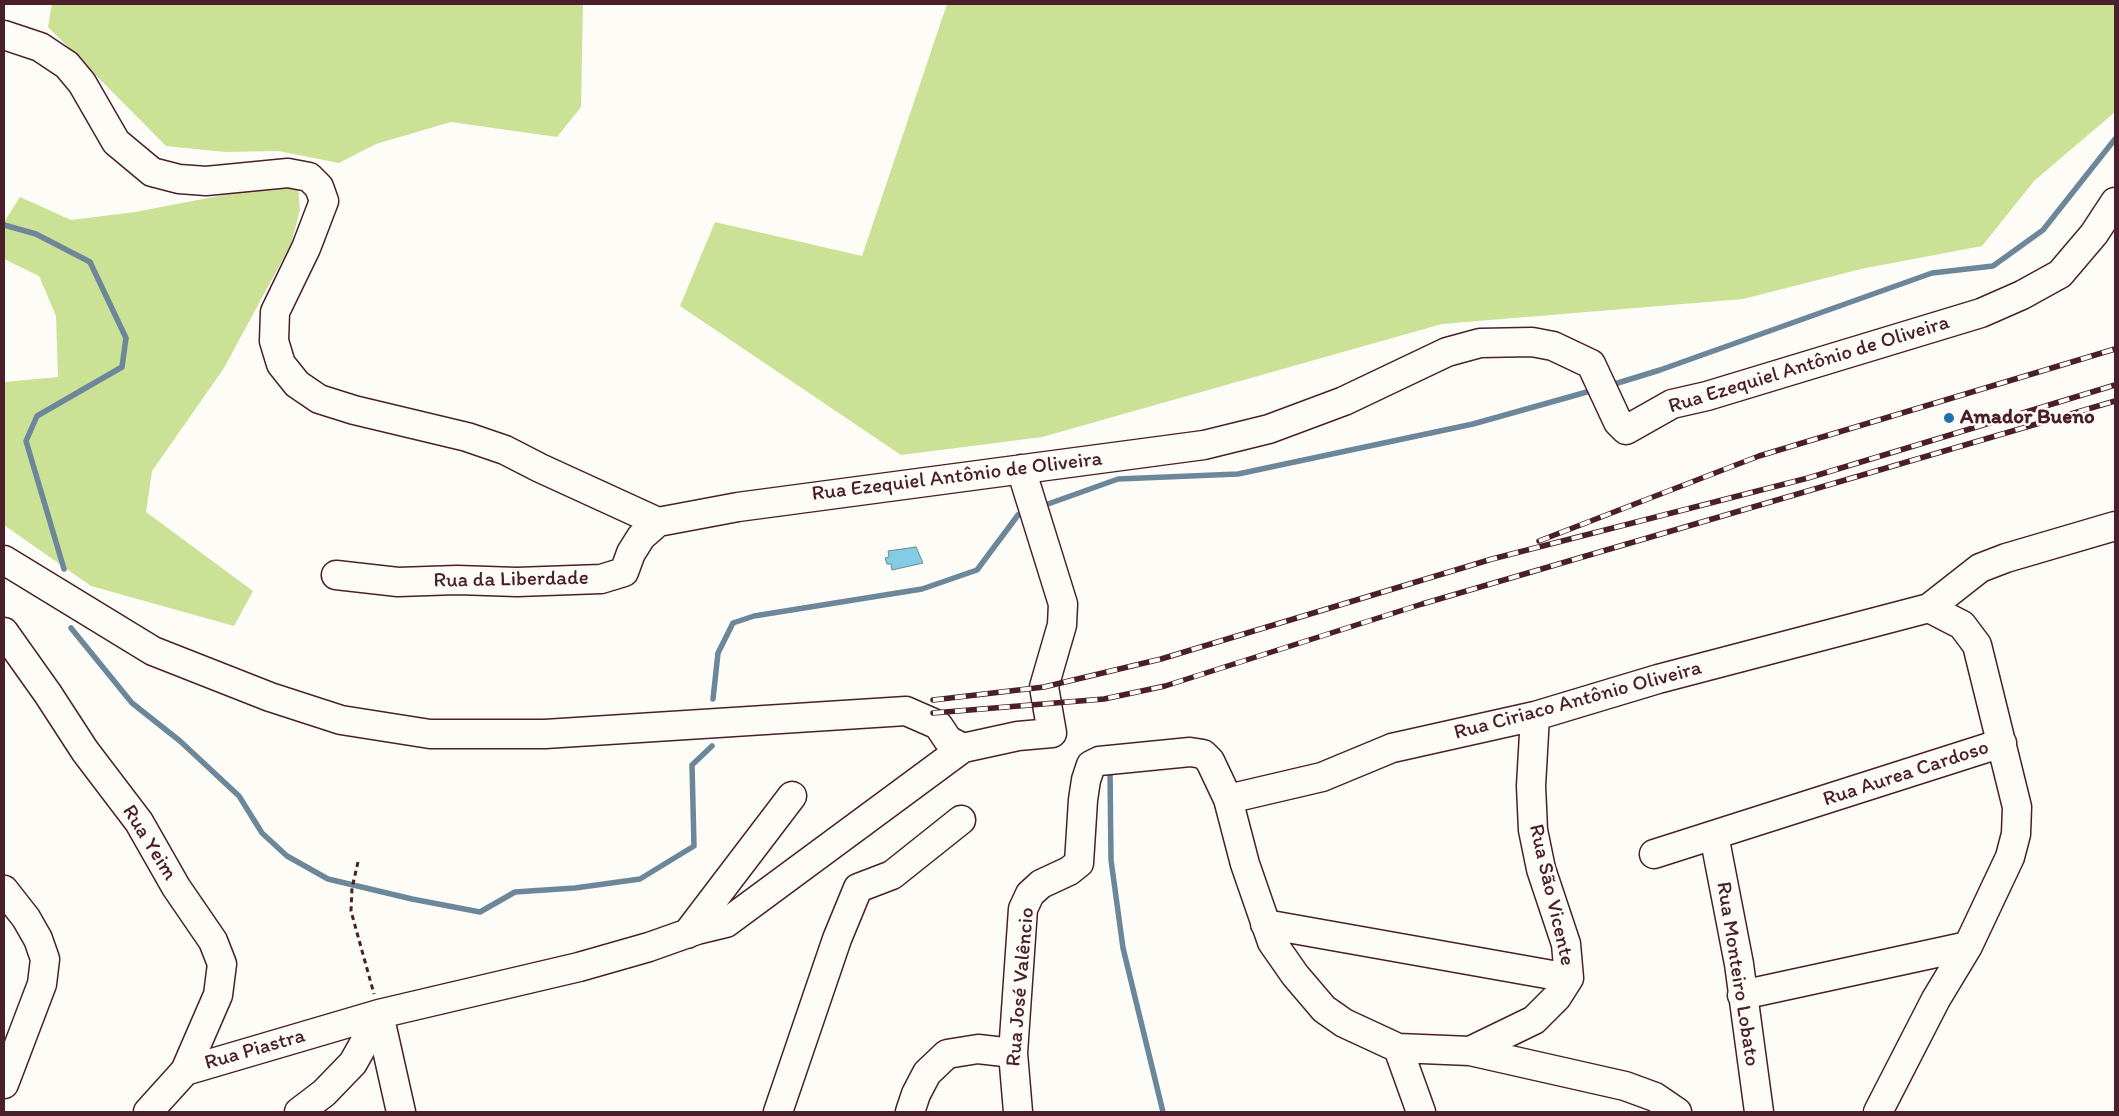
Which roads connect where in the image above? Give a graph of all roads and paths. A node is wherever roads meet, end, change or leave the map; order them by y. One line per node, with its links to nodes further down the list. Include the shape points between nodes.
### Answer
1 (4, 35): 4 (street, via 40,47 67,64 82,83 116,142 152,172 206,181 288,174 309,177 319,187 324,201 306,248 275,312 274,341 281,364 297,384 319,399 505,450)
2 (2115, 202): 3 (street, Rua Ezequiel Antônio de Oliveira, via 2094,234 2060,274 2022,295 1981,312 1672,404 1626,430 1618,422 1591,364 1553,346 1532,342 1480,343 1447,352 1344,401 1269,429 1204,445)
3 (1021, 469): 4 (street, Rua Ezequiel Antônio de Oliveira, via 738,507); 12 (street, via 1063,604 1062,626 1044,686 1052,733 1018,736)
4 (658, 522): 7 (street, Rua da Liberdade, via 641,538 624,572 601,579 398,582)
5 (2115, 526): 8 (street, Rua Ciriaco Antônio Oliveira, via 1980,568)
6 (4, 560): 12 (street, via 153,650 270,697 341,720 430,734 545,734 906,711 938,725 948,740)
7 (336, 575)
8 (1929, 608): 10 (street, Rua Ciriaco Antônio Oliveira, via 1658,679); 11 (street, via 1962,625 1977,645)
9 (4, 632): 29 (street, Rua Yeim, via 85,751 139,822 213,942 222,964 218,995)
10 (1535, 716): 14 (street, Rua Ciriaco Antônio Oliveira, via 1392,748 1322,777); 23 (street, Rua São Vicente, via 1531,786 1533,830 1541,869 1566,944)
11 (2002, 743): 16 (street, Rua Aurea Cardoso); 22 (street, Rua Aurea Cardoso, via 2017,807 2016,834 2010,857)
12 (962, 748): 21 (street, Rua Piastra, via 726,923)
13 (792, 796): 21 (street)
14 (1228, 799): 20 (street); 28 (street, Rua José Valêncio, via 1210,761 1203,754 1190,752 1099,761 1091,765 1083,800 1079,863 1041,884 1030,894 1023,909)
15 (961, 820): 34 (street, via 892,875 858,888 837,939)
16 (1714, 835): 17 (street, Rua Aurea Cardoso); 24 (street, Rua Monteiro Lobato, via 1730,906)
17 (1654, 854)
18 (358, 862): 25 (path, via 351,911)
19 (4, 890): 30 (street, via 26,918 45,959 42,984)
20 (1265, 924): 23 (street); 26 (street, via 1272,942 1324,1009 1344,1023)
21 (687, 934): 25 (street, Rua Piastra, via 579,967)
22 (1968, 946): 24 (street); 40 (street, Rua Aurea Cardoso, via 1936,999)
23 (1569, 978): 27 (street, Rua São Vicente, via 1557,998 1534,1020)
24 (1742, 995): 39 (street, Rua Monteiro Lobato)
25 (374, 1015): 29 (street, Rua Piastra); 32 (street, via 367,1038 353,1063 324,1094); 33 (street)
26 (1398, 1048): 27 (street); 37 (street)
27 (1470, 1052): 38 (street, via 1625,1086 1655,1097)
28 (1013, 1053): 35 (street, via 978,1049 947,1054 927,1073); 36 (street, Rua José Valêncio)
29 (185, 1071): 31 (street, Rua Piastra)
30 (4, 1084)
31 (148, 1112)
32 (299, 1112)
33 (402, 1112)
34 (778, 1112)
35 (910, 1112)
36 (1018, 1112)
37 (1421, 1112)
38 (1676, 1112)
39 (1759, 1112)
40 (1878, 1112)

